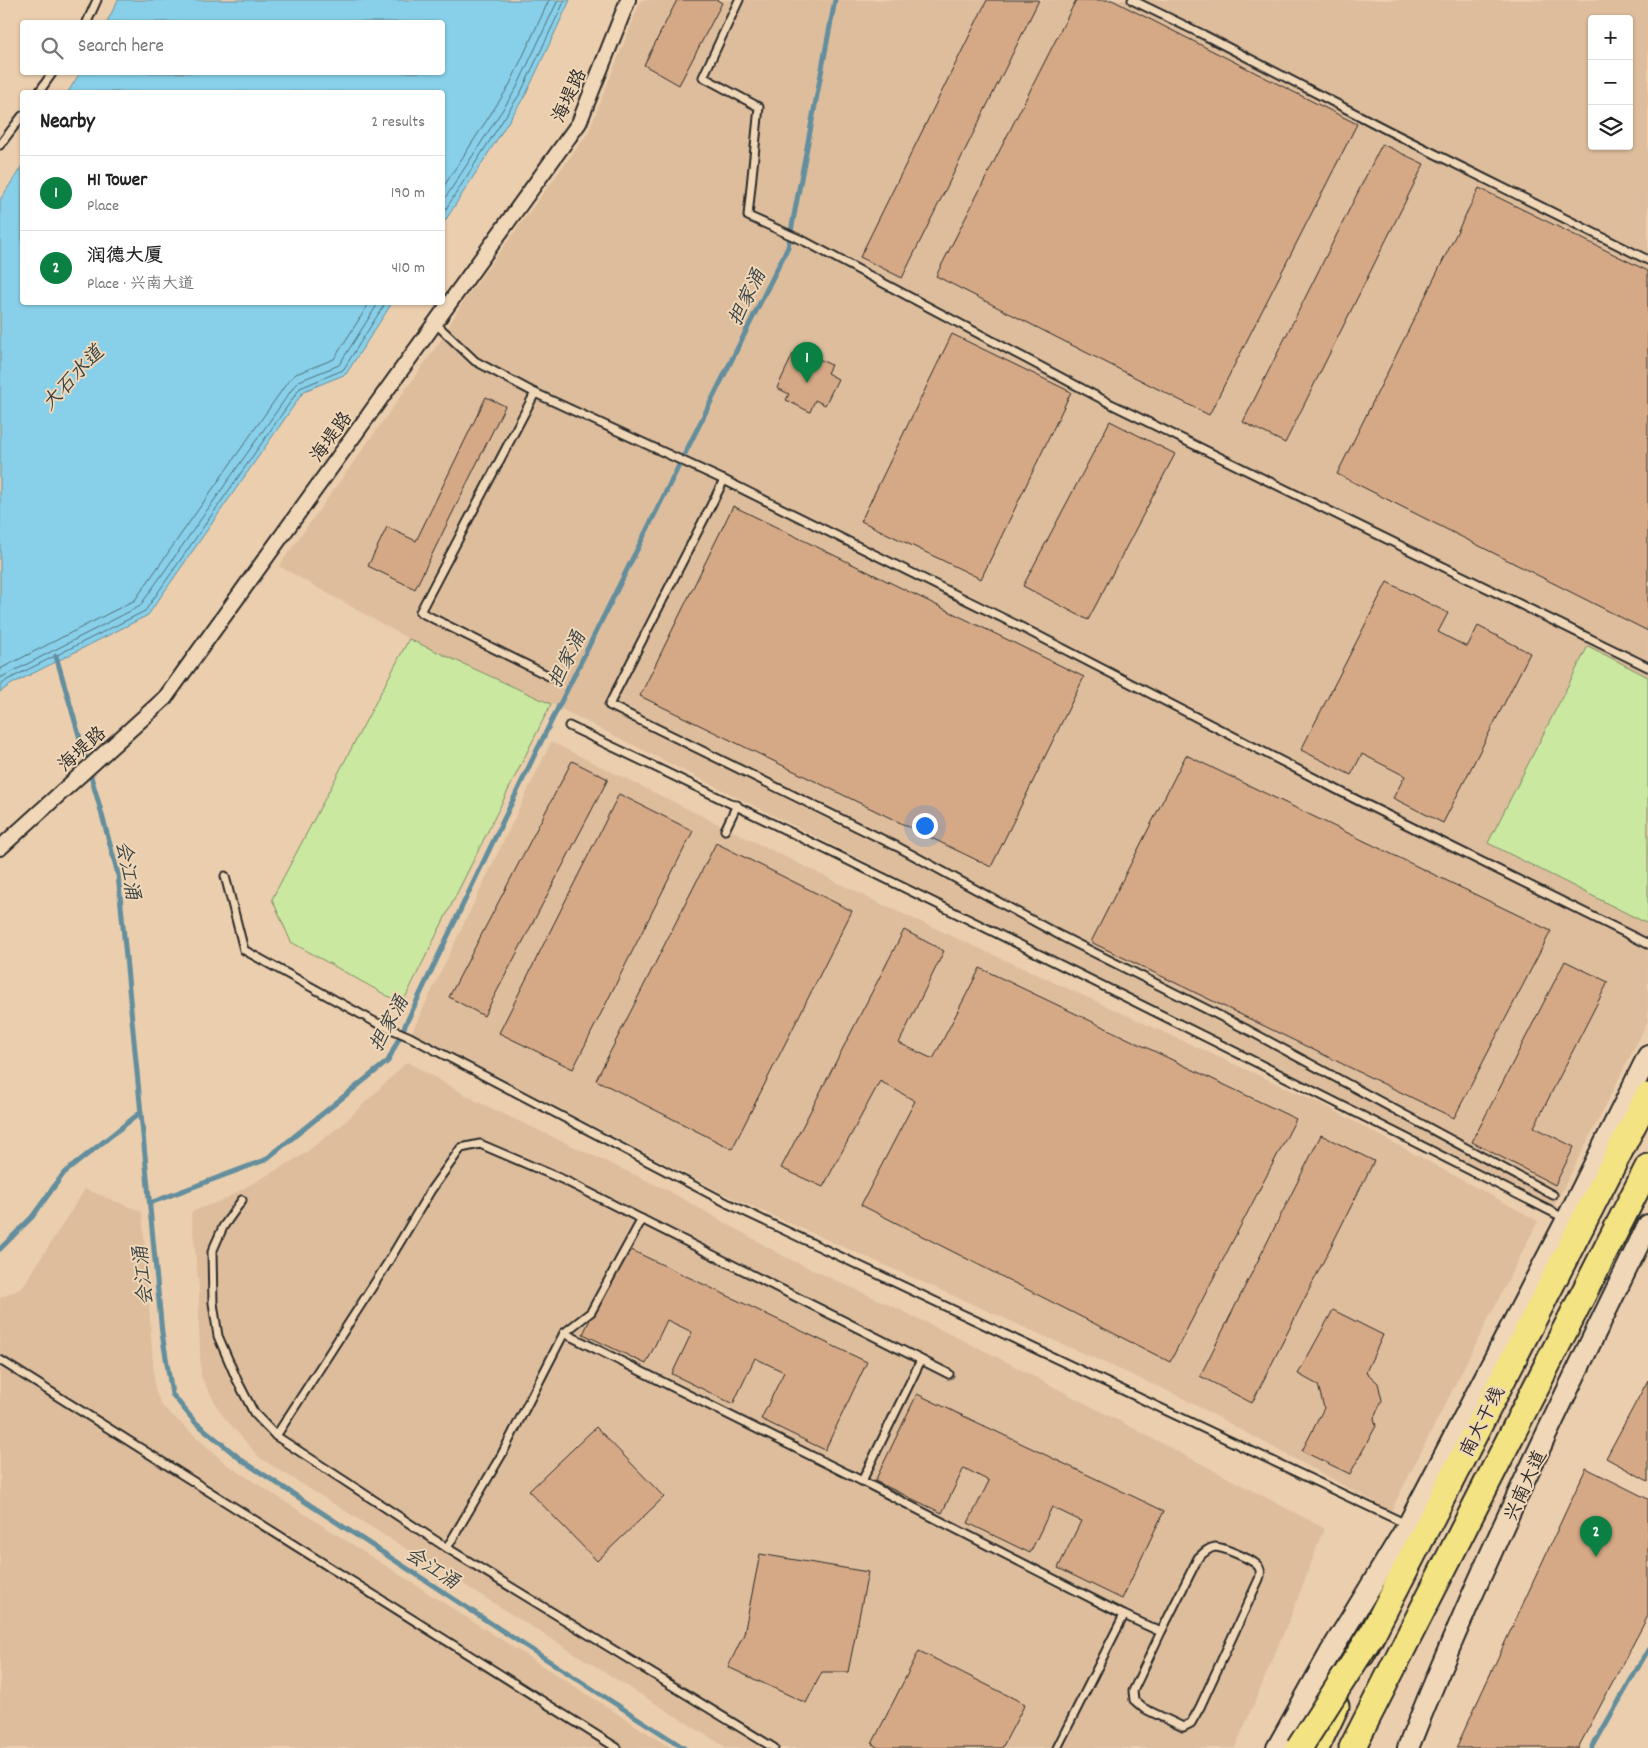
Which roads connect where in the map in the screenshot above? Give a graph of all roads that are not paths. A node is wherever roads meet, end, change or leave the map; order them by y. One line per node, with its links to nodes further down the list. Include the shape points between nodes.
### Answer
1 (98, 0): 5 (lane)
2 (628, 0): 11 (street, 海堤路, via 579,123)
3 (739, 0): 14 (lane, via 704,77 759,107 748,216 800,240 1113,405)
4 (1132, 0): 10 (lane)
5 (88, 20)
6 (51, 75): 7 (lane)
7 (40, 90)
8 (20, 119): 9 (lane)
9 (0, 145)
10 (1648, 260)
11 (435, 323): 12 (lane, via 475,361); 19 (street, 海堤路, via 165,698)
12 (536, 393): 13 (lane); 15 (lane, via 420,612)
13 (724, 480): 21 (lane); 25 (lane, via 609,705 898,847 1061,936 1248,1030)
14 (1648, 667)
15 (551, 677)
16 (569, 726): 17 (lane)
17 (737, 805): 18 (lane); 28 (lane)
18 (724, 830)
19 (0, 848)
20 (225, 876): 36 (lane, via 244,950 375,1022 410,1037 729,1204)
21 (1648, 944)
22 (1648, 1056): 28 (main road)
23 (1648, 1096): 40 (highway, 南大干线)
24 (1648, 1167): 48 (highway, 南大干线)
25 (1553, 1195)
26 (242, 1200): 34 (lane, via 223,1227 212,1252 213,1303 218,1336 237,1380 254,1413)
27 (642, 1219): 30 (lane, via 591,1312); 32 (lane); 34 (lane, via 503,1152 480,1144 461,1148 431,1190)
28 (1567, 1219): 36 (main road)
29 (1648, 1225): 49 (main road, 兴南大道, via 1535,1459 1438,1672)
30 (564, 1333): 35 (lane); 37 (lane, via 502,1454)
31 (0, 1360): 41 (lane)
32 (921, 1360): 33 (lane); 35 (lane)
33 (949, 1374)
34 (276, 1436): 37 (lane)
35 (862, 1481): 38 (lane)
36 (1408, 1525): 44 (main road); 46 (main road, via 1360,1647)
37 (447, 1548): 42 (lane)
38 (1124, 1615): 39 (lane); 43 (lane)
39 (1161, 1632): 39 (lane, via 1133,1691 1134,1700 1142,1708 1183,1727 1191,1723 1200,1707 1259,1579 1261,1573 1257,1565 1226,1549 1214,1547 1206,1551 1198,1558)
40 (1372, 1634): 45 (highway, bridge); 47 (highway, 南大干线, bridge)
41 (617, 1748)
42 (774, 1748)
43 (1057, 1748)
44 (1277, 1748)
45 (1300, 1748)
46 (1306, 1748)
47 (1316, 1748)
48 (1352, 1748)
49 (1408, 1748)

